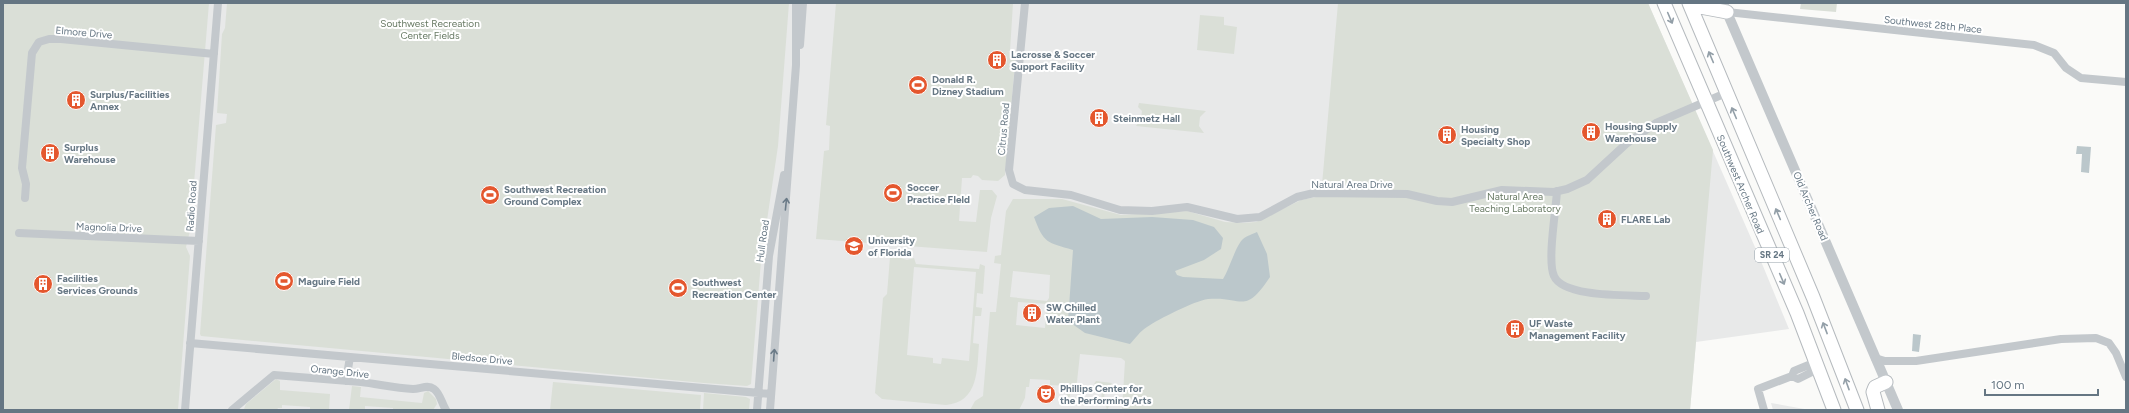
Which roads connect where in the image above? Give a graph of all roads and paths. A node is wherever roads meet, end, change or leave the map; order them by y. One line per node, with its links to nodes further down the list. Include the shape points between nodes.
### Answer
1 (218, 3): 8 (street, Radio Road)
2 (796, 3): 9 (street, Hull Road)
3 (803, 3): 9 (street, Hull Road, via 799,61)
4 (1025, 3): 14 (street, Citrus Road, via 1009,170)
5 (1664, 3): 12 (main road, Southwest Archer Road / SR 24, one-way to 12)
6 (1690, 3): 7 (main road, via 1700,7); 11 (main road, SR 24, one-way to 6)
7 (1725, 8): 10 (street, Southwest 28th Place, via 2034,44 2054,53 2066,68 2081,78); 27 (street, Old Archer Road)
8 (214, 54): 16 (street, Elmore Drive, via 61,39 39,42 33,50 22,168 26,184); 18 (street, Radio Road)
9 (796, 65): 13 (street, Hull Road)
10 (2126, 82)
11 (1726, 92): 12 (street, Natural Area Drive); 19 (main road, SR 24, one-way to 11)
12 (1706, 102): 15 (street, Natural Area Drive, via 1656,123 1626,144 1587,180); 20 (main road, Southwest Archer Road / SR 24)
13 (789, 147): 32 (street, Hull Road, via 769,256); 33 (street, Hull Road, one-way to 13)
14 (1014, 184): 15 (street, Natural Area Drive, via 1025,190 1071,195 1120,210 1148,211 1190,207 1237,220 1260,217 1297,197 1311,193 1406,194 1450,202 1504,190)
15 (1557, 191): 21 (street, via 1552,262 1554,276 1558,282 1575,291)
16 (25, 198)
17 (19, 233): 18 (street, Magnolia Drive)
18 (198, 241): 22 (street, Radio Road)
19 (1794, 250): 20 (main road); 26 (main road, SR 24, one-way to 19)
20 (1774, 259): 28 (main road, Southwest Archer Road / SR 24, one-way to 28)
21 (1646, 296)
22 (190, 343): 25 (street, Bledsoe Drive); 34 (street, Radio Road)
23 (2116, 353): 24 (street); 27 (street, via 2109,343 2103,340 2061,338 1916,361 1885,361); 29 (street)
24 (2126, 353)
25 (350, 357): 30 (street); 32 (street, Bledsoe Drive)
26 (1837, 358): 28 (main road); 41 (main road, SR 24, one-way to 26)
27 (1875, 358): 31 (street, Old Archer Road)
28 (1817, 366): 39 (street, via 1814,371 1798,379 1792,376 1758,389); 40 (main road, Southwest Archer Road / SR 24)
29 (2126, 377)
30 (346, 381): 35 (street, Orange Drive, via 274,375); 36 (street, Orange Drive, via 415,389 430,387 438,393)
31 (1886, 382): 42 (main road, via 1876,387 1873,392); 43 (street, Old Archer Road)
32 (758, 392): 33 (street, Bledsoe Drive); 37 (street, Hull Road)
33 (771, 394): 38 (street, Hull Road)
34 (185, 410)
35 (232, 410)
36 (446, 410)
37 (757, 410)
38 (770, 410)
39 (1764, 410)
40 (1834, 410)
41 (1857, 410)
42 (1878, 410)
43 (1898, 410)

